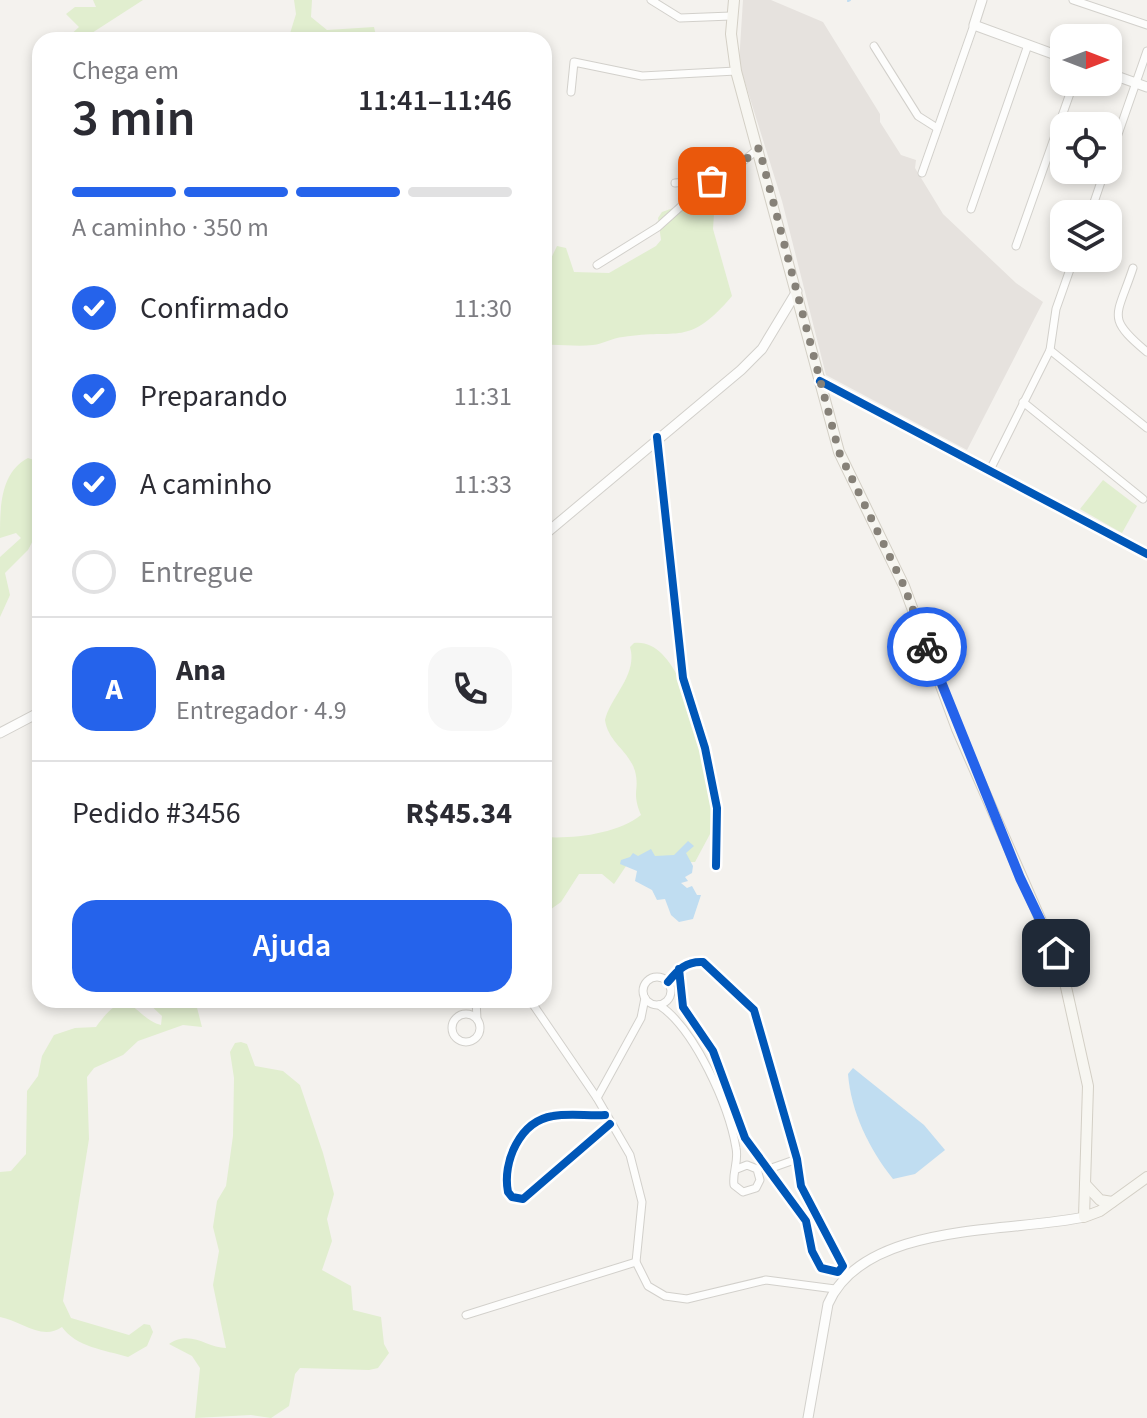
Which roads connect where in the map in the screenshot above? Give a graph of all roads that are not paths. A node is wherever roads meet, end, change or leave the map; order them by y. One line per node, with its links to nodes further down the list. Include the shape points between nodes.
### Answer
1 (651, 0): 5 (street, via 680,18)
2 (734, 0): 5 (main road)
3 (982, 0): 6 (street)
4 (1073, 0): 7 (street)
5 (731, 16): 12 (main road)
6 (974, 25): 8 (street); 19 (street)
7 (1147, 25)
8 (1028, 45): 11 (street); 24 (street)
9 (874, 46): 19 (street, via 918,116)
10 (1147, 51): 14 (street)
11 (1050, 53)
12 (736, 71): 16 (street, via 642,76 574,62); 20 (main road)
13 (1122, 78): 14 (street)
14 (1136, 83): 15 (street); 18 (street)
15 (1147, 87)
16 (571, 92)
17 (1069, 96): 25 (street)
18 (1122, 123)
19 (937, 128): 21 (street)
20 (759, 148): 22 (street); 29 (main road)
21 (922, 173)
22 (724, 178): 23 (street); 26 (street, via 688,200 651,233)
23 (675, 183)
24 (971, 209)
25 (1016, 246)
26 (597, 265)
27 (1133, 268): 31 (street, via 1116,318 1119,329)
28 (1069, 272): 30 (street)
29 (797, 291): 32 (main road); 35 (street, via 762,349)
30 (1050, 350): 33 (street); 34 (street)
31 (1147, 352)
32 (820, 381): 36 (street); 64 (main road, via 839,452 904,586 963,743 1062,969 1086,1068)
33 (1023, 402): 36 (street); 37 (street)
34 (1147, 428)
35 (657, 437): 38 (street); 42 (street, via 683,678 717,808)
36 (990, 470): 39 (street)
37 (1143, 499)
38 (552, 528)
39 (1147, 554)
40 (32, 716): 41 (street)
41 (0, 733)
42 (716, 866)
43 (679, 969): 44 (street); 59 (street, via 703,962 754,1010); 62 (street, via 683,1007 713,1051 745,1138)
44 (668, 982): 45 (street); 46 (street, via 650,978 643,989)
45 (669, 997): 47 (street); 53 (street)
46 (645, 998): 47 (street); 52 (street)
47 (658, 1005): 52 (street); 53 (street)
48 (470, 1008): 51 (street)
49 (476, 1008): 54 (street)
50 (535, 1008): 55 (street)
51 (466, 1014): 54 (street); 54 (street, via 452,1026 461,1041 478,1037)
52 (641, 1018): 55 (street)
53 (675, 1018): 58 (street, via 713,1080)
54 (477, 1019)
55 (597, 1098): 56 (street)
56 (605, 1115): 57 (street); 57 (street, via 550,1116 521,1136 510,1157 506,1183 512,1197 523,1199)
57 (610, 1124): 67 (street, via 630,1155 640,1187)
58 (736, 1148): 60 (street); 61 (street)
59 (797, 1159): 62 (street); 62 (street, via 808,1204 843,1266 838,1272 821,1268 806,1221)
60 (752, 1166): 61 (street); 61 (street, via 760,1180 748,1192 734,1185)
61 (737, 1169)
62 (766, 1170)
63 (1147, 1177): 65 (main road)
64 (1085, 1183): 65 (main road, via 1100,1200); 66 (main road)
65 (1112, 1202): 66 (main road)
66 (1084, 1217): 68 (street, via 946,1234 873,1260)
67 (636, 1262): 68 (street, via 648,1286 677,1299 766,1280); 69 (street)
68 (835, 1289): 70 (street, via 824,1319)
69 (466, 1315)
70 (808, 1418)

